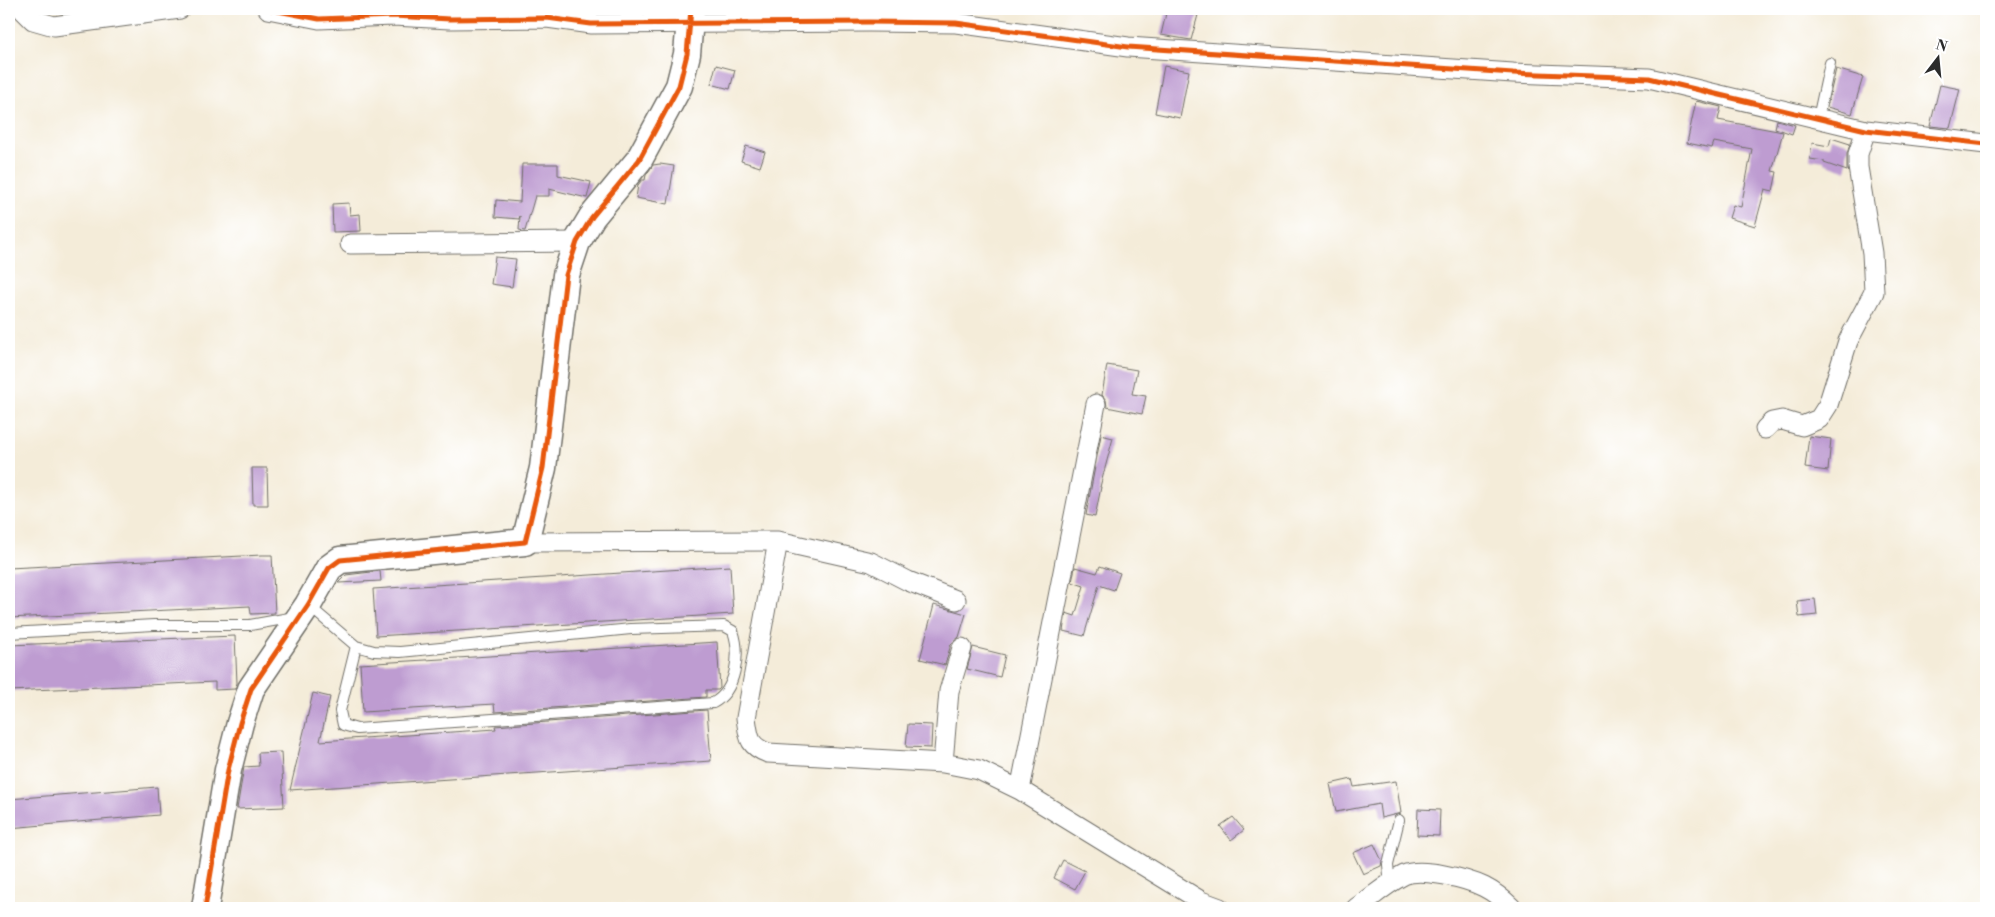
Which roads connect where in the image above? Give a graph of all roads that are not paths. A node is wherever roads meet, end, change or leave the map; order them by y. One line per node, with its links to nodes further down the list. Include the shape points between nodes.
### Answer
1 (22, 9): 2 (street, via 33,20 54,26)
2 (180, 9)
3 (268, 9): 4 (street, via 319,19 393,16 547,18 591,24)
4 (691, 16): 6 (street, via 956,23 1128,47 1512,73 1649,78); 9 (street, via 679,86 658,128 640,160 592,216)
5 (1830, 62): 6 (lane)
6 (1818, 118): 7 (street)
7 (1866, 130): 8 (street); 12 (street, via 1858,154 1858,167 1872,253 1874,292 1848,341 1828,405 1820,419 1802,426 1782,420 1772,422)
8 (1986, 144)
9 (577, 242): 10 (street); 14 (street, via 566,275 543,468)
10 (350, 244)
11 (1096, 404): 21 (street)
12 (1765, 429)
13 (778, 541): 14 (street); 15 (street, via 871,562); 20 (street, via 746,718 749,740 768,753)
14 (525, 542): 16 (street, via 340,560 330,568)
15 (956, 600)
16 (304, 610): 17 (lane, via 250,624 154,625); 18 (lane); 24 (street, via 251,689 240,722 228,770)
17 (9, 633)
18 (356, 646): 18 (lane, via 374,651 400,652 631,630 724,626 733,631 736,642 733,681 722,698 713,703 357,729 344,725 340,711)
19 (962, 648): 20 (street, via 950,691)
20 (943, 763): 21 (street, via 979,770)
21 (1020, 790): 25 (street, via 1201,901)
22 (1399, 820): 23 (lane, via 1388,865)
23 (1390, 885): 26 (street); 27 (street, via 1405,875 1421,872 1462,879 1485,887)
24 (205, 908)
25 (1220, 908)
26 (1356, 908)
27 (1512, 908)

